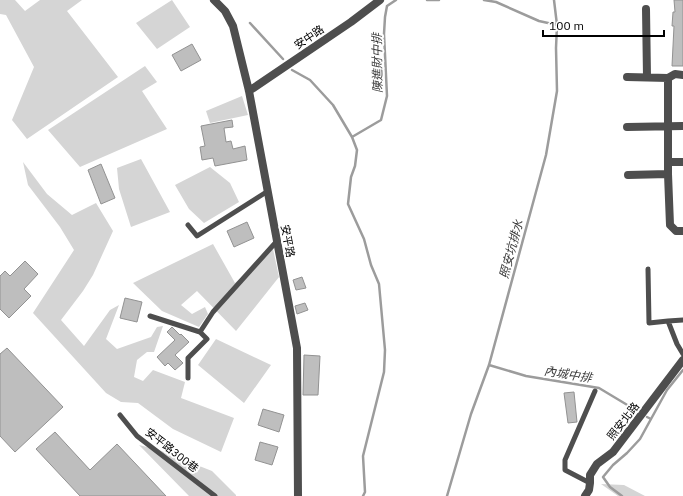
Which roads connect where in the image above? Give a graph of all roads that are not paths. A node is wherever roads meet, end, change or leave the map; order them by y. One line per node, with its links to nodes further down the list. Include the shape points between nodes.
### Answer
1 (214, 0): 8 (street, 安平路, via 225,11 233,26)
2 (380, 0): 8 (street, 安中路)
3 (646, 9): 6 (street)
4 (683, 74): 7 (street, via 675,74)
5 (627, 77): 6 (street)
6 (647, 77): 7 (street)
7 (668, 78): 9 (street)
8 (248, 91): 16 (street, 安平路)
9 (669, 126): 10 (street); 11 (street); 12 (street)
10 (683, 126)
11 (627, 127)
12 (668, 162): 13 (street); 14 (street)
13 (683, 162)
14 (668, 174): 15 (street); 18 (street, via 670,225 676,231)
15 (628, 175)
16 (268, 192): 17 (lane, via 197,236); 19 (street, 安平路)
17 (188, 225)
18 (683, 231)
19 (277, 241): 24 (lane, via 213,312); 32 (street, 安平路, via 297,348)
20 (648, 269): 23 (lane, via 649,323)
21 (150, 316): 24 (lane)
22 (683, 320): 23 (lane)
23 (668, 321): 25 (lane)
24 (200, 332): 27 (lane, via 207,339 188,358)
25 (683, 354)
26 (683, 360): 30 (street, 照安北路, via 613,452 597,464 590,475)
27 (188, 378)
28 (595, 391): 30 (lane, via 565,460 565,470)
29 (120, 415): 31 (lane, 安平路300巷, via 137,436)
30 (590, 483): 33 (street, 照安北路)
31 (215, 496)
32 (298, 496)
33 (585, 496)

